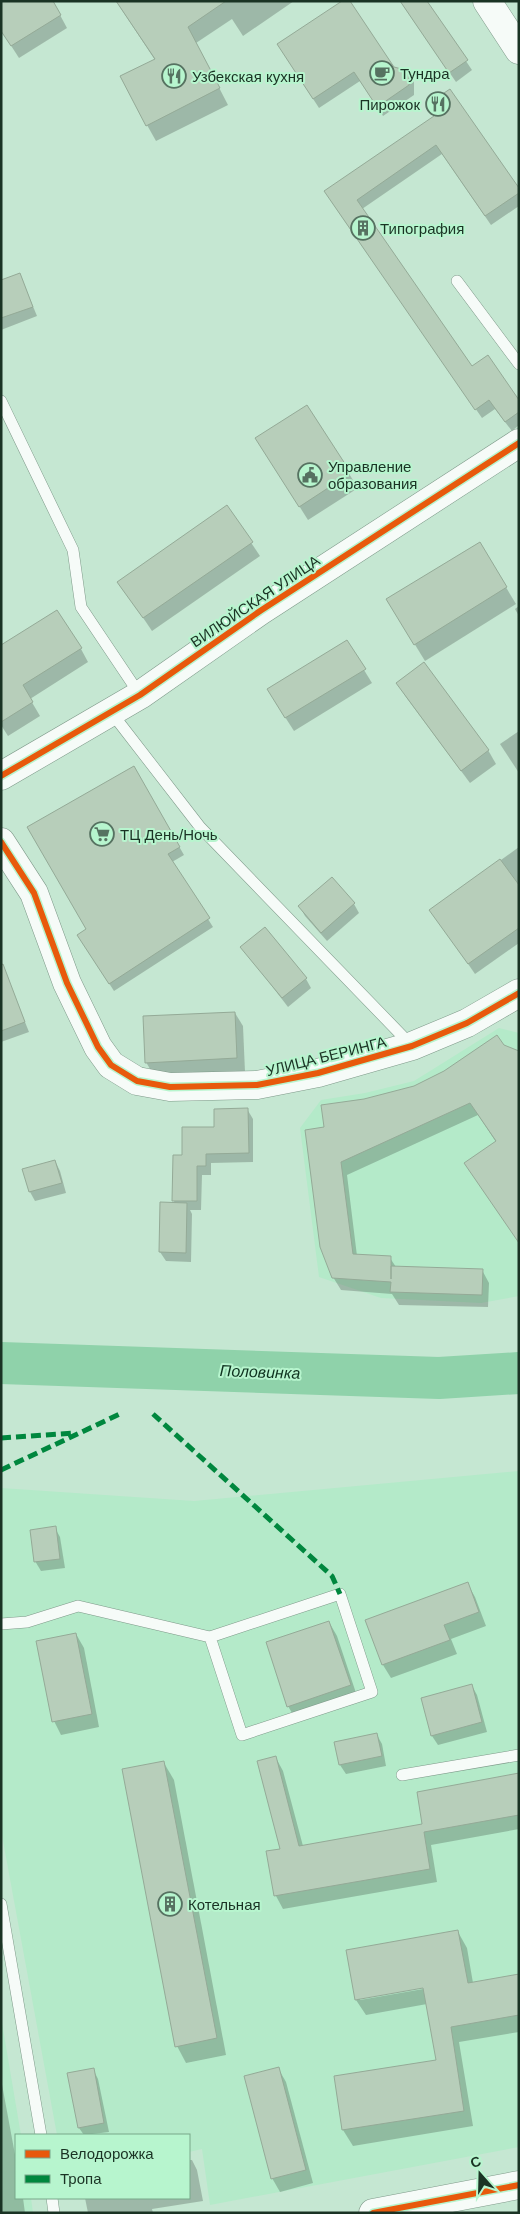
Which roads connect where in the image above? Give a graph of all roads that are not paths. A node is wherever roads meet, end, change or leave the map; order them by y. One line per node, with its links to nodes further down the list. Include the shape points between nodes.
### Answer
1 (487, 1): 2 (street)
2 (519, 50)
3 (457, 282): 4 (lane)
4 (519, 364)
5 (1, 401): 7 (lane, via 72,550 81,607)
6 (519, 443): 7 (street, ВИЛЮЙСКАЯ УЛИЦА, via 260,611)
7 (140, 696): 8 (street, ВИЛЮЙСКАЯ УЛИЦА)
8 (111, 712): 9 (street, ВИЛЮЙСКАЯ УЛИЦА); 12 (lane, via 200,827)
9 (1, 776)
10 (1, 842): 12 (street, УЛИЦА БЕРИНГА, via 34,893 66,983 98,1047 110,1065 137,1081 170,1087 257,1085 318,1073)
11 (519, 993): 12 (street, УЛИЦА БЕРИНГА, via 467,1023)
12 (412, 1046)
13 (1, 1624): 14 (lane, via 27,1622 78,1606)
14 (210, 1637): 14 (lane, via 242,1735 372,1692 340,1594)
15 (519, 1755): 16 (lane)
16 (402, 1775)
17 (1, 1904): 18 (lane)
18 (41, 2134)
19 (519, 2185): 22 (street)
20 (52, 2199): 21 (lane)
21 (54, 2213)
22 (373, 2213)

